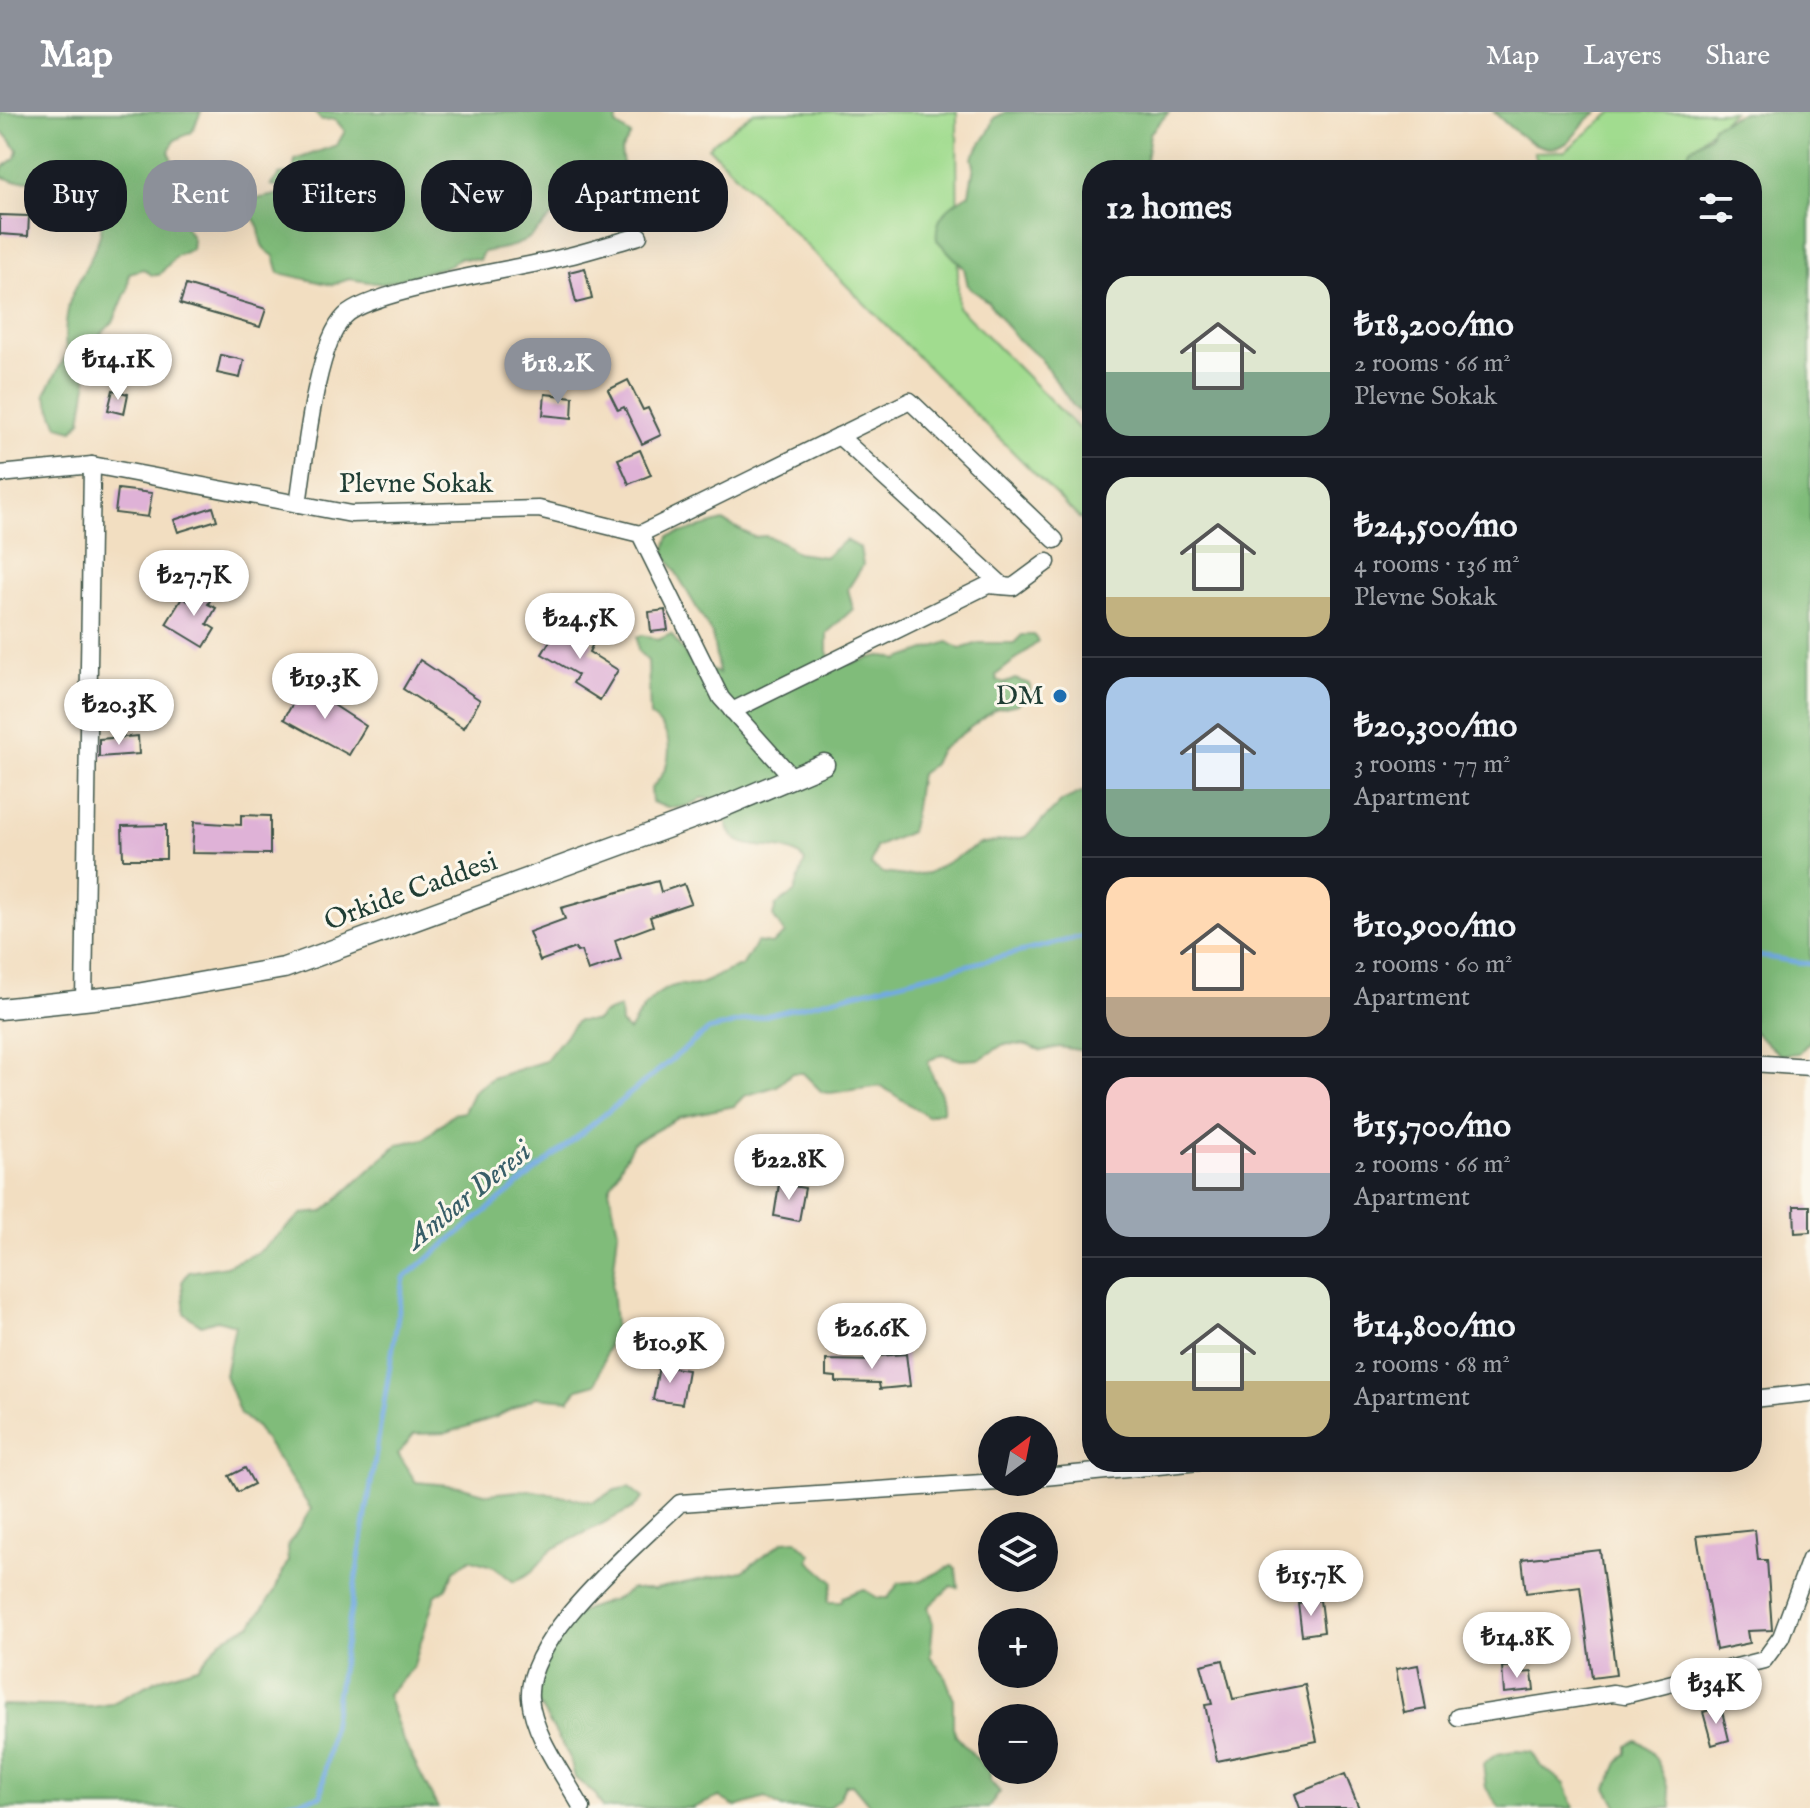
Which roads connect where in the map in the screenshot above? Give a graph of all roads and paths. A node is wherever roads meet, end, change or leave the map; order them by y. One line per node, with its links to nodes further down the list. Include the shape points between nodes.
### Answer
1 (639, 236): 5 (street, via 559,259 372,299 344,317 326,353 316,392)
2 (839, 436): 6 (street); 7 (street, via 910,401); 9 (street)
3 (92, 465): 4 (street, Plevne Sokak); 5 (street, Plevne Sokak); 13 (street)
4 (0, 474)
5 (298, 504): 6 (street, Plevne Sokak, via 351,514 539,509)
6 (640, 534): 10 (street)
7 (1055, 540)
8 (1047, 562): 9 (street, via 1013,587)
9 (1003, 586): 10 (street, via 988,585)
10 (732, 711): 12 (street)
11 (824, 764): 12 (street, Orkide Caddesi)
12 (792, 777): 13 (street, Orkide Caddesi, via 284,968)
13 (84, 1001): 14 (street, Orkide Caddesi)
14 (0, 1009)
15 (1762, 1064): 16 (street)
16 (1810, 1067)
17 (1810, 1393): 18 (street)
18 (1762, 1398)
19 (1096, 1472): 20 (street)
20 (1058, 1476)
21 (978, 1483): 24 (street, via 680,1503 576,1605 532,1674 530,1698 538,1727)
22 (1810, 1559): 23 (street, via 1781,1637 1764,1660 1625,1695)
23 (1458, 1717)
24 (582, 1808)

